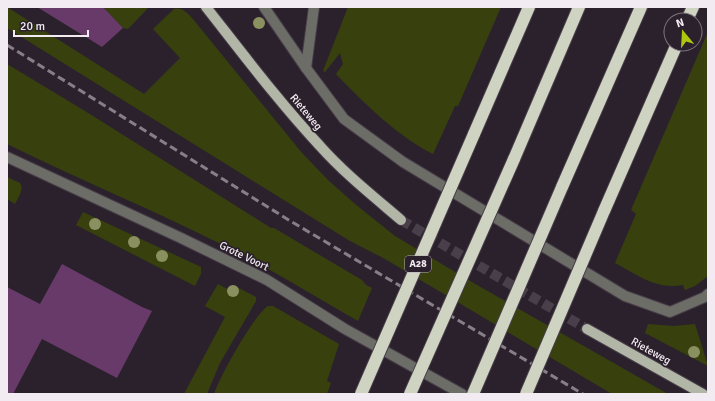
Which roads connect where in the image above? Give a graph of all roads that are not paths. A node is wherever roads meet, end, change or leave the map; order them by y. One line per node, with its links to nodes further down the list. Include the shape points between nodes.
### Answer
1 (206, 7): 10 (main road, Rieteweg, via 320,147)
2 (264, 7): 8 (street)
3 (314, 7): 8 (street)
4 (529, 7): 13 (highway, A28, bridge)
5 (580, 7): 14 (highway, bridge)
6 (641, 7): 16 (highway, bridge)
7 (674, 52): 17 (highway, bridge)
8 (306, 68): 11 (street, via 344,119 402,162 625,296 670,312)
9 (7, 156): 15 (street, Grote Voort, via 267,280 345,329)
10 (401, 220)
11 (708, 294)
12 (586, 329): 18 (main road, Rieteweg)
13 (361, 394)
14 (410, 394)
15 (462, 394)
16 (473, 394)
17 (526, 394)
18 (703, 394)

